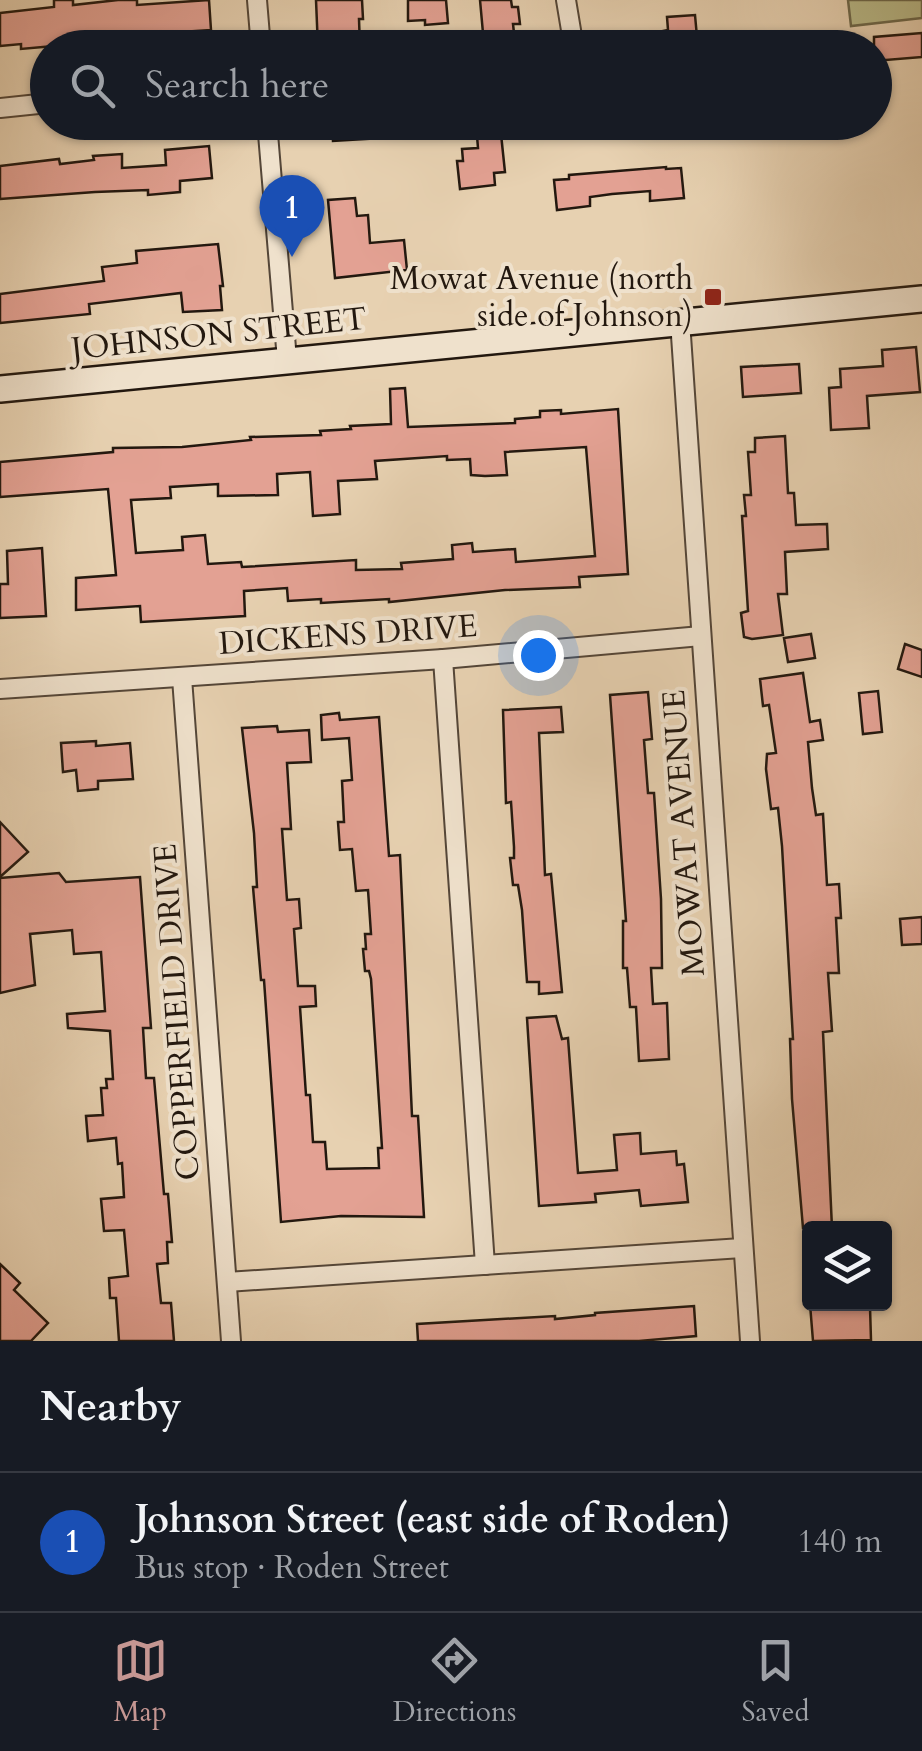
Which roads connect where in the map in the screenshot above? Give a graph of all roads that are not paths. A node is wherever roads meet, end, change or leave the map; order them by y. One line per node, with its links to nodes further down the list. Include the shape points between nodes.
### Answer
1 (258, 0): 3 (street)
2 (566, 0): 4 (street)
3 (260, 30)
4 (571, 30)
5 (30, 105): 6 (street)
6 (0, 108)
7 (268, 140): 10 (street)
8 (922, 299): 9 (main road, JOHNSON STREET)
9 (680, 321): 10 (main road, JOHNSON STREET); 12 (street, MOWAT AVENUE)
10 (287, 360): 11 (main road, JOHNSON STREET)
11 (0, 389)
12 (700, 636): 13 (street, DICKENS DRIVE); 16 (street, MOWAT AVENUE)
13 (443, 658): 14 (street, DICKENS DRIVE); 17 (street)
14 (182, 678): 15 (street, DICKENS DRIVE); 18 (street, COPPERFIELD DRIVE)
15 (0, 689)
16 (742, 1248): 17 (street); 20 (street, MOWAT AVENUE)
17 (485, 1265): 18 (street)
18 (227, 1282): 19 (street, COPPERFIELD DRIVE)
19 (231, 1341)
20 (750, 1341)

